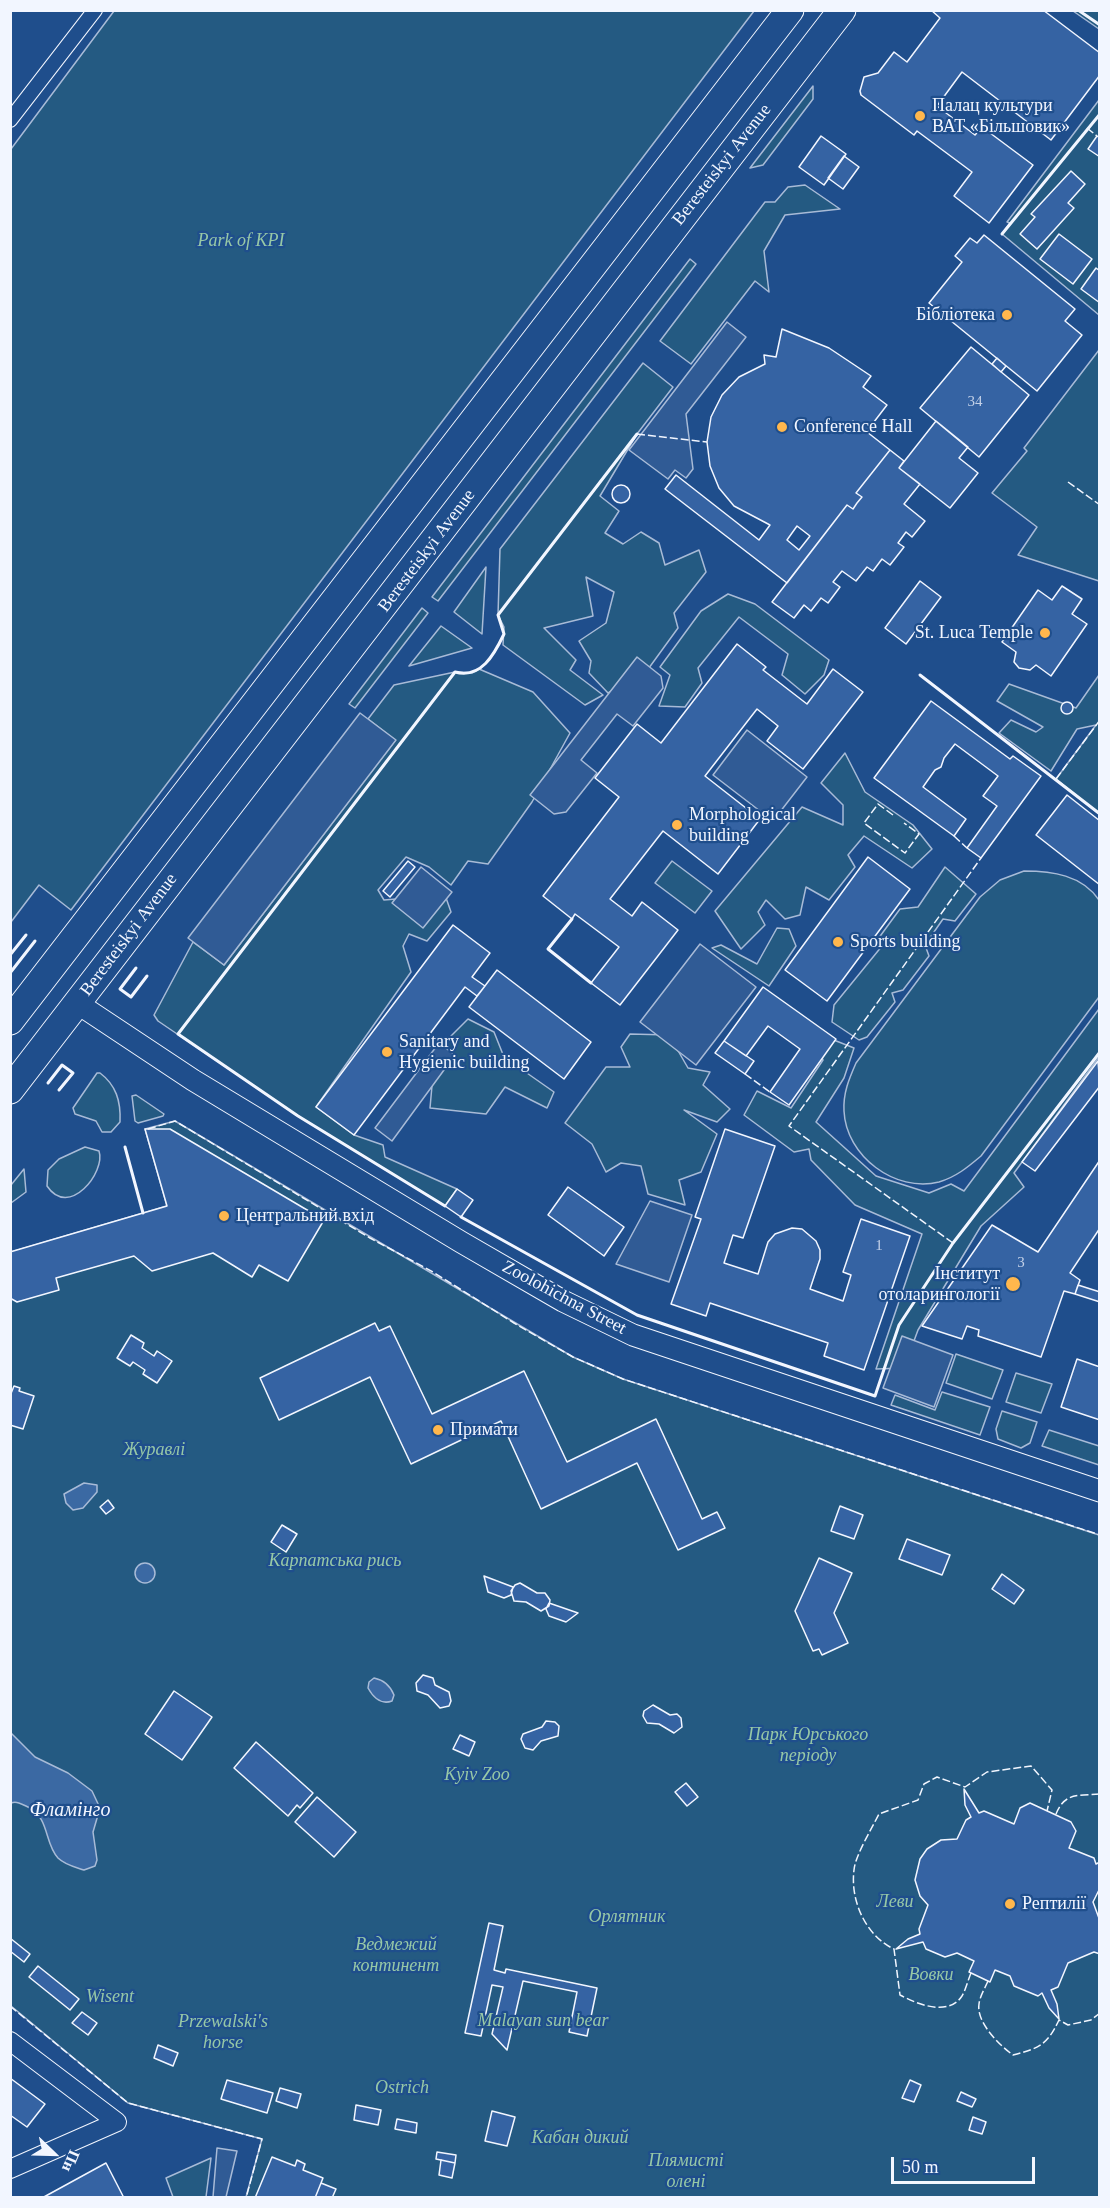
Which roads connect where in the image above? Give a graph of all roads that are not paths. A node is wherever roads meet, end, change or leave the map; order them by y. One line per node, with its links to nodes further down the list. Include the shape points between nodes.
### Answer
1 (95, 10): 4 (street)
2 (790, 10): 6 (main road)
3 (842, 10): 5 (main road, Beresteiskyi Avenue)
4 (10, 120)
5 (77, 1003): 7 (main road, Beresteiskyi Avenue); 8 (street, Zoolohichna Street, via 193,1080 461,1242 563,1301 633,1335)
6 (10, 1022)
7 (10, 1090)
8 (1100, 1491)
9 (10, 2041): 10 (street, via 117,2122)
10 (10, 2169)

